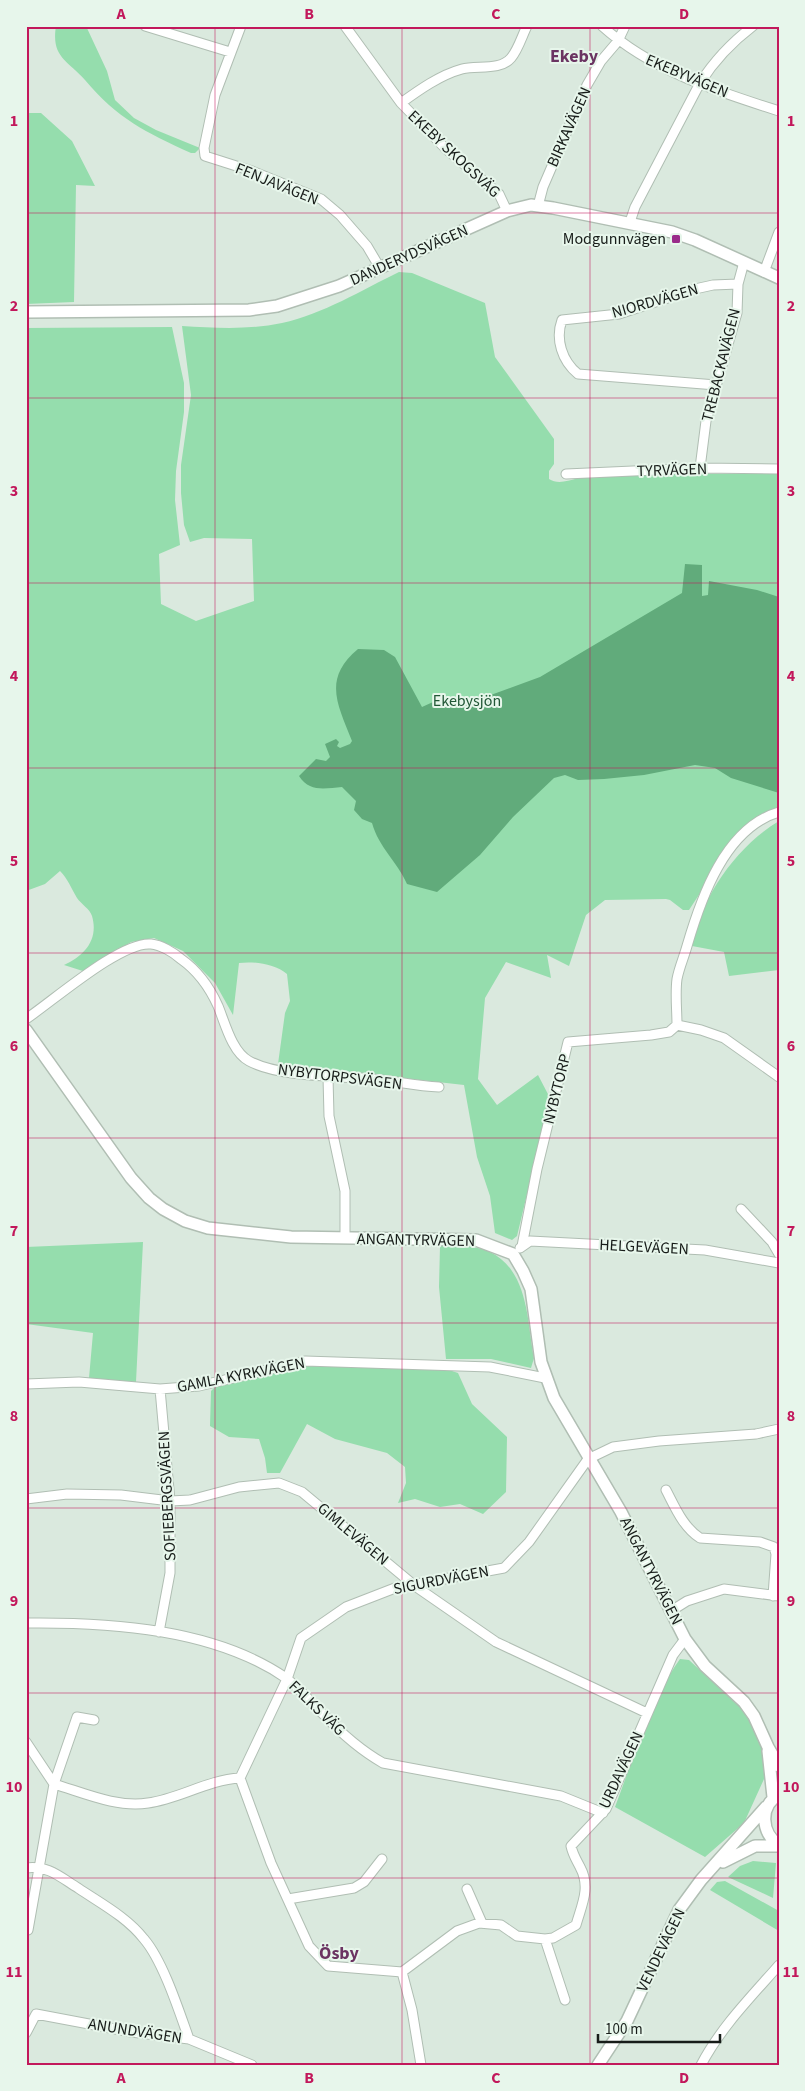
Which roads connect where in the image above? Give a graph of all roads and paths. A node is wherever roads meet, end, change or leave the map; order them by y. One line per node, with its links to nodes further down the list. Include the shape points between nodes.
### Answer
1 (145, 26): 9 (street)
2 (241, 26): 9 (street)
3 (345, 26): 11 (street, EKEBY SKOGSVÄG)
4 (526, 26): 11 (street, via 506,61 494,66 462,69 423,88)
5 (602, 26): 8 (street, EKEBYVÄGEN)
6 (625, 26): 8 (street, BIRKAVÄGEN)
7 (753, 26): 10 (street, via 738,37)
8 (618, 41): 10 (street, EKEBYVÄGEN, via 665,69); 13 (street, BIRKAVÄGEN, via 587,85)
9 (230, 52): 18 (street, FENJAVÄGEN, via 215,95 205,156 321,199 367,246)
10 (700, 82): 12 (street, EKEBYVÄGEN); 15 (street)
11 (401, 104): 14 (street, EKEBY SKOGSVÄG, via 445,148 494,188)
12 (779, 111)
13 (538, 206): 14 (street, DANDERYDSVÄGEN); 15 (street, DANDERYDSVÄGEN)
14 (507, 211): 18 (street, DANDERYDSVÄGEN)
15 (630, 222): 17 (street, DANDERYDSVÄGEN, via 695,240)
16 (779, 232): 19 (street)
17 (744, 262): 19 (street, DANDERYDSVÄGEN); 21 (street, TREBACKAVÄGEN)
18 (380, 268): 22 (street, DANDERYDSVÄGEN, via 306,298 249,310)
19 (764, 272): 20 (street, DANDERYDSVÄGEN)
20 (779, 278)
21 (738, 284): 23 (street, TREBACKAVÄGEN, via 737,313); 23 (street, NIORDVÄGEN, via 695,289 619,314 562,320 558,331 559,343 569,366 578,374)
22 (26, 312)
23 (716, 385): 24 (street, TREBACKAVÄGEN, via 706,421)
24 (700, 468): 25 (street, TYRVÄGEN); 26 (street, TYRVÄGEN)
25 (779, 468)
26 (566, 474)
27 (779, 812): 29 (street, via 753,825 724,857 708,885 697,910 677,979)
28 (26, 1019): 31 (street, NYBYTORPSVÄGEN, via 113,956 130,947 150,944 179,957 205,981 234,1043 248,1060 269,1069)
29 (677, 1025): 32 (street, via 724,1038); 36 (street, NYBYTORP, via 669,1032 651,1036 568,1042)
30 (26, 1030): 35 (street, ANGANTYRVÄGEN, via 131,1178 163,1209 208,1228 291,1237)
31 (328, 1077): 33 (street, NYBYTORPSVÄGEN); 35 (street, via 329,1116 345,1191)
32 (779, 1077)
33 (439, 1087)
34 (741, 1209): 38 (street)
35 (345, 1238): 37 (street, ANGANTYRVÄGEN, via 476,1240)
36 (522, 1246): 37 (street); 39 (street, HELGEVÄGEN, via 530,1241 705,1250)
37 (513, 1254): 40 (street, ANGANTYRVÄGEN, via 531,1288)
38 (779, 1254)
39 (779, 1263)
40 (545, 1378): 42 (street, GAMLA KYRKVÄGEN, via 490,1367 305,1361 199,1386); 44 (street, ANGANTYRVÄGEN)
41 (26, 1384): 42 (street, GAMLA KYRKVÄGEN, via 79,1382)
42 (160, 1389): 47 (street, SOFIEBERGSVÄGEN)
43 (779, 1430): 44 (street, via 613,1447)
44 (588, 1458): 48 (street, SIGURDVÄGEN, via 529,1542 504,1568); 50 (street, ANGANTYRVÄGEN)
45 (666, 1490): 49 (street, via 684,1523 700,1538 760,1542 774,1547)
46 (26, 1499): 47 (street, GIMLEVÄGEN, via 67,1494 121,1495)
47 (170, 1501): 48 (street, GIMLEVÄGEN, via 279,1483 302,1492); 52 (street, SOFIEBERGSVÄGEN, via 170,1573)
48 (415, 1586): 54 (street, SIGURDVÄGEN, via 395,1588 346,1607 300,1638); 55 (street, GIMLEVÄGEN, via 496,1642)
49 (776, 1596): 50 (street, via 724,1590 687,1601)
50 (672, 1611): 53 (street, ANGANTYRVÄGEN)
51 (26, 1623): 52 (street, FALKS VÄG, via 80,1623)
52 (159, 1632): 54 (street, FALKS VÄG, via 238,1651)
53 (685, 1638): 55 (street, URDAVÄGEN, via 673,1655); 58 (street, ANGANTYRVÄGEN, via 705,1666 744,1702)
54 (286, 1679): 60 (street, SIGURDVÄGEN); 63 (street, FALKS VÄG, via 366,1753 383,1763 562,1796)
55 (647, 1713): 63 (street, URDAVÄGEN)
56 (94, 1720): 61 (street, via 77,1717)
57 (26, 1742): 61 (street)
58 (768, 1747): 59 (street, ANGANTYRVÄGEN); 62 (street, ANGANTYRVÄGEN)
59 (779, 1766)
60 (240, 1778): 61 (street, via 222,1779 149,1803 127,1804); 70 (street, via 271,1863)
61 (54, 1784): 67 (street)
62 (773, 1800): 64 (street, ANGANTYRVÄGEN, via 765,1826); 66 (street, VENDEVÄGEN)
63 (603, 1813): 73 (street, URDAVÄGEN, via 572,1846 587,1888 576,1924)
64 (779, 1846): 66 (street, VENDEVÄGEN, via 755,1846)
65 (382, 1859): 70 (street, via 364,1882 354,1888)
66 (716, 1866): 81 (street, VENDEVÄGEN, via 679,1910 626,2021)
67 (39, 1867): 68 (street); 72 (street); 78 (street, via 58,1874 101,1903 144,1939 166,1980)
68 (26, 1868)
69 (467, 1889): 71 (street)
70 (288, 1899): 75 (street, via 310,1946 328,1966)
71 (482, 1923): 73 (street, via 501,1925 517,1936); 75 (street, via 457,1931)
72 (28, 1930)
73 (545, 1939): 76 (street)
74 (779, 1965): 82 (street, via 713,2043)
75 (402, 1972): 80 (street)
76 (564, 2000)
77 (26, 2033): 78 (street, ANUNDVÄGEN, via 36,2014)
78 (189, 2039): 79 (street, ANUNDVÄGEN)
79 (252, 2065)
80 (421, 2065)
81 (598, 2065)
82 (701, 2065)

